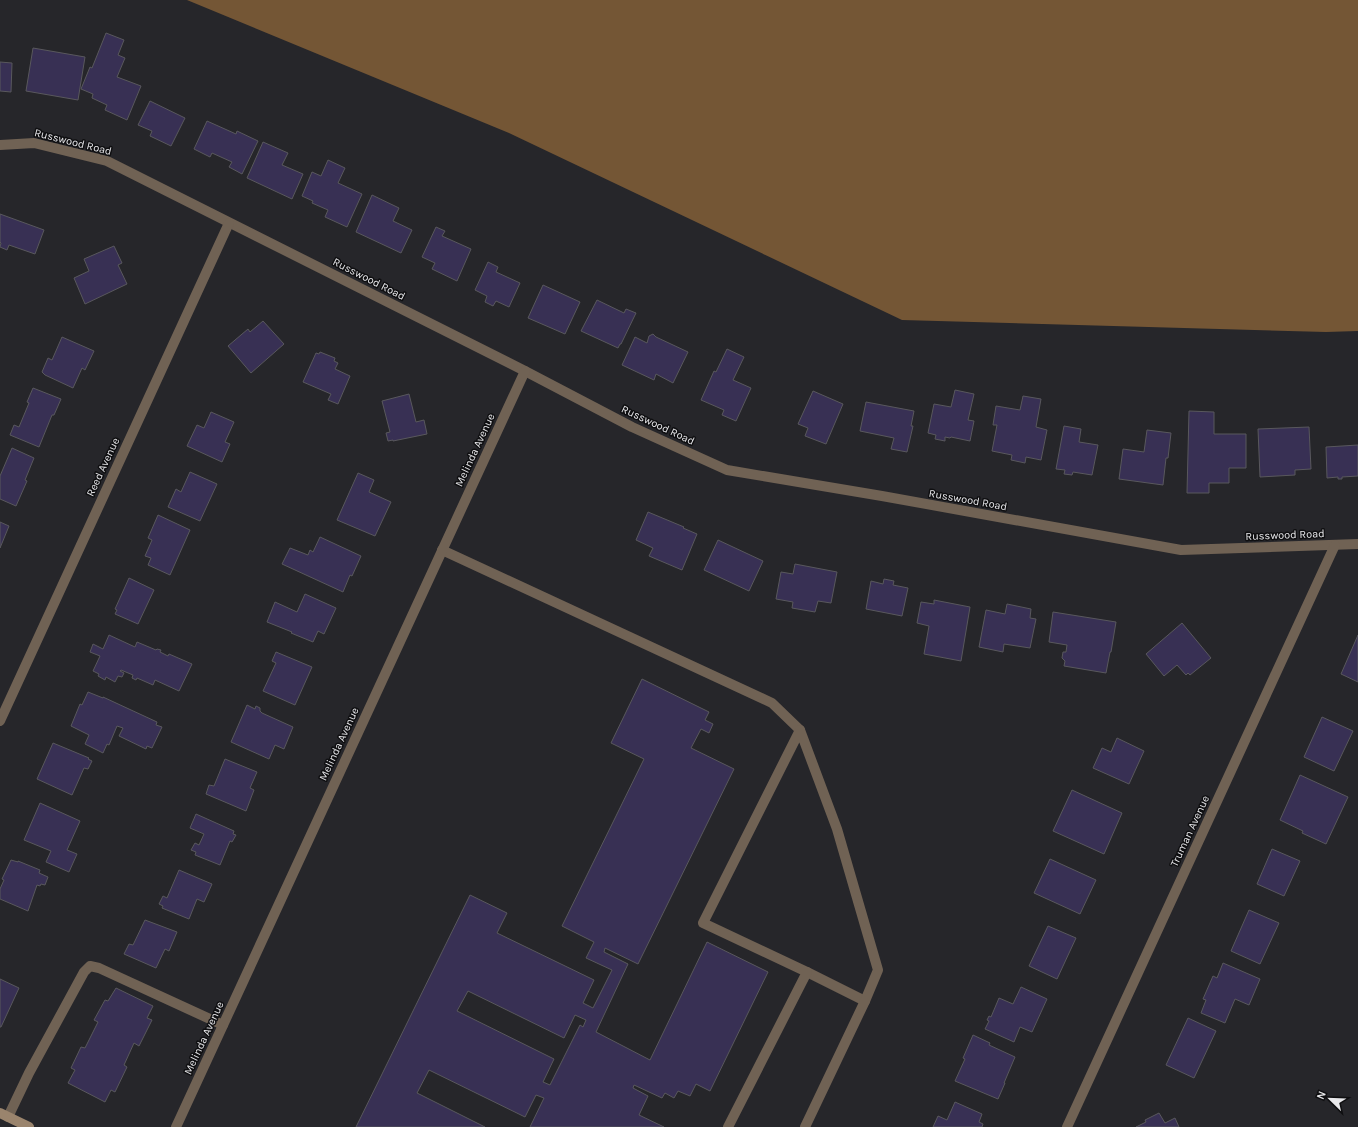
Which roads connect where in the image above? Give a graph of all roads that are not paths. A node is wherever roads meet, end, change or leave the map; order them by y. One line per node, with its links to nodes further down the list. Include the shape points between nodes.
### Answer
1 (0, 145): 2 (street, Russwood Road, via 34,143 107,161)
2 (229, 222): 3 (street, Russwood Road); 7 (street, Reed Avenue)
3 (525, 371): 5 (street, Russwood Road, via 632,427 727,470 1182,550); 6 (street, Melinda Avenue)
4 (1358, 544): 5 (street, Russwood Road)
5 (1335, 545): 17 (street, Truman Avenue)
6 (442, 550): 8 (street, via 772,704); 11 (street, Melinda Avenue)
7 (0, 721)
8 (800, 730): 9 (street, via 703,923); 10 (street, via 837,830 878,970)
9 (807, 972): 10 (street); 15 (street)
10 (865, 1001): 16 (street)
11 (223, 1025): 12 (street, via 90,966 84,972); 14 (street, Melinda Avenue)
12 (4, 1115): 13 (street)
13 (29, 1127)
14 (176, 1127)
15 (728, 1127)
16 (805, 1127)
17 (1067, 1127)

